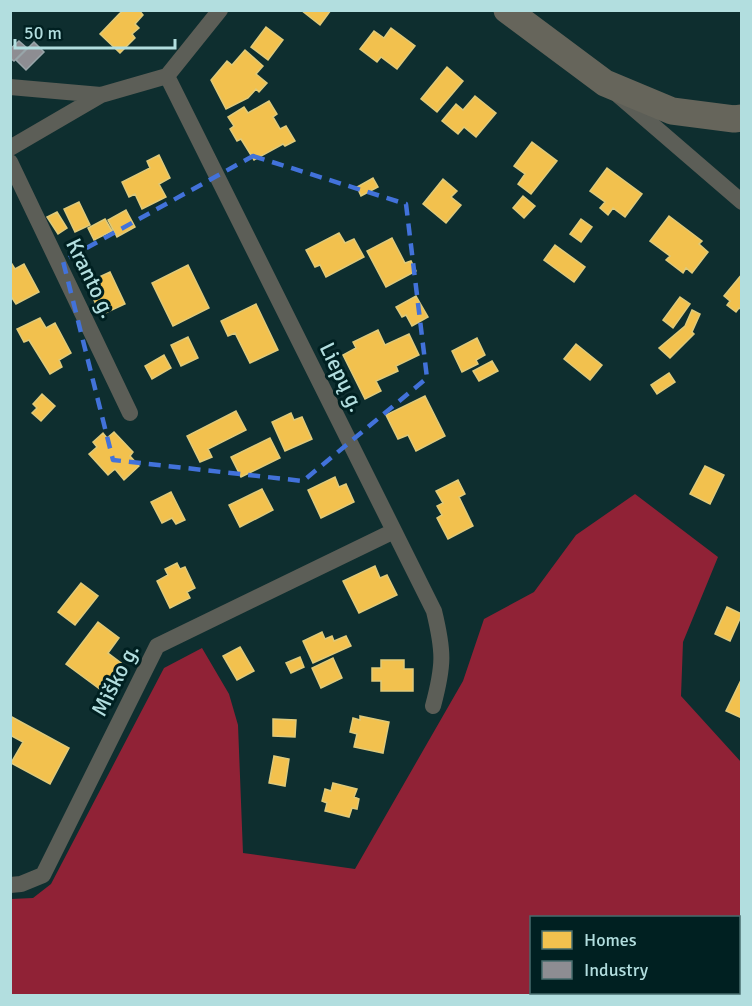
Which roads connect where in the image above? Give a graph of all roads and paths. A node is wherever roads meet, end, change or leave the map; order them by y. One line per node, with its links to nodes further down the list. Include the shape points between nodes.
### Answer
1 (220, 10): 3 (street)
2 (507, 10): 4 (main road)
3 (167, 76): 6 (street); 12 (street, Liepų g.)
4 (605, 83): 7 (main road, via 672,111); 10 (street)
5 (10, 87): 6 (street)
6 (101, 94): 8 (street)
7 (741, 118)
8 (10, 148)
9 (10, 162): 11 (street, Kranto g.)
10 (741, 202)
11 (130, 413)
12 (394, 531): 13 (street, Liepų g., via 434,611 440,636 443,669); 14 (street, Miško g., via 157,646 43,875)
13 (434, 706)
14 (10, 885)

